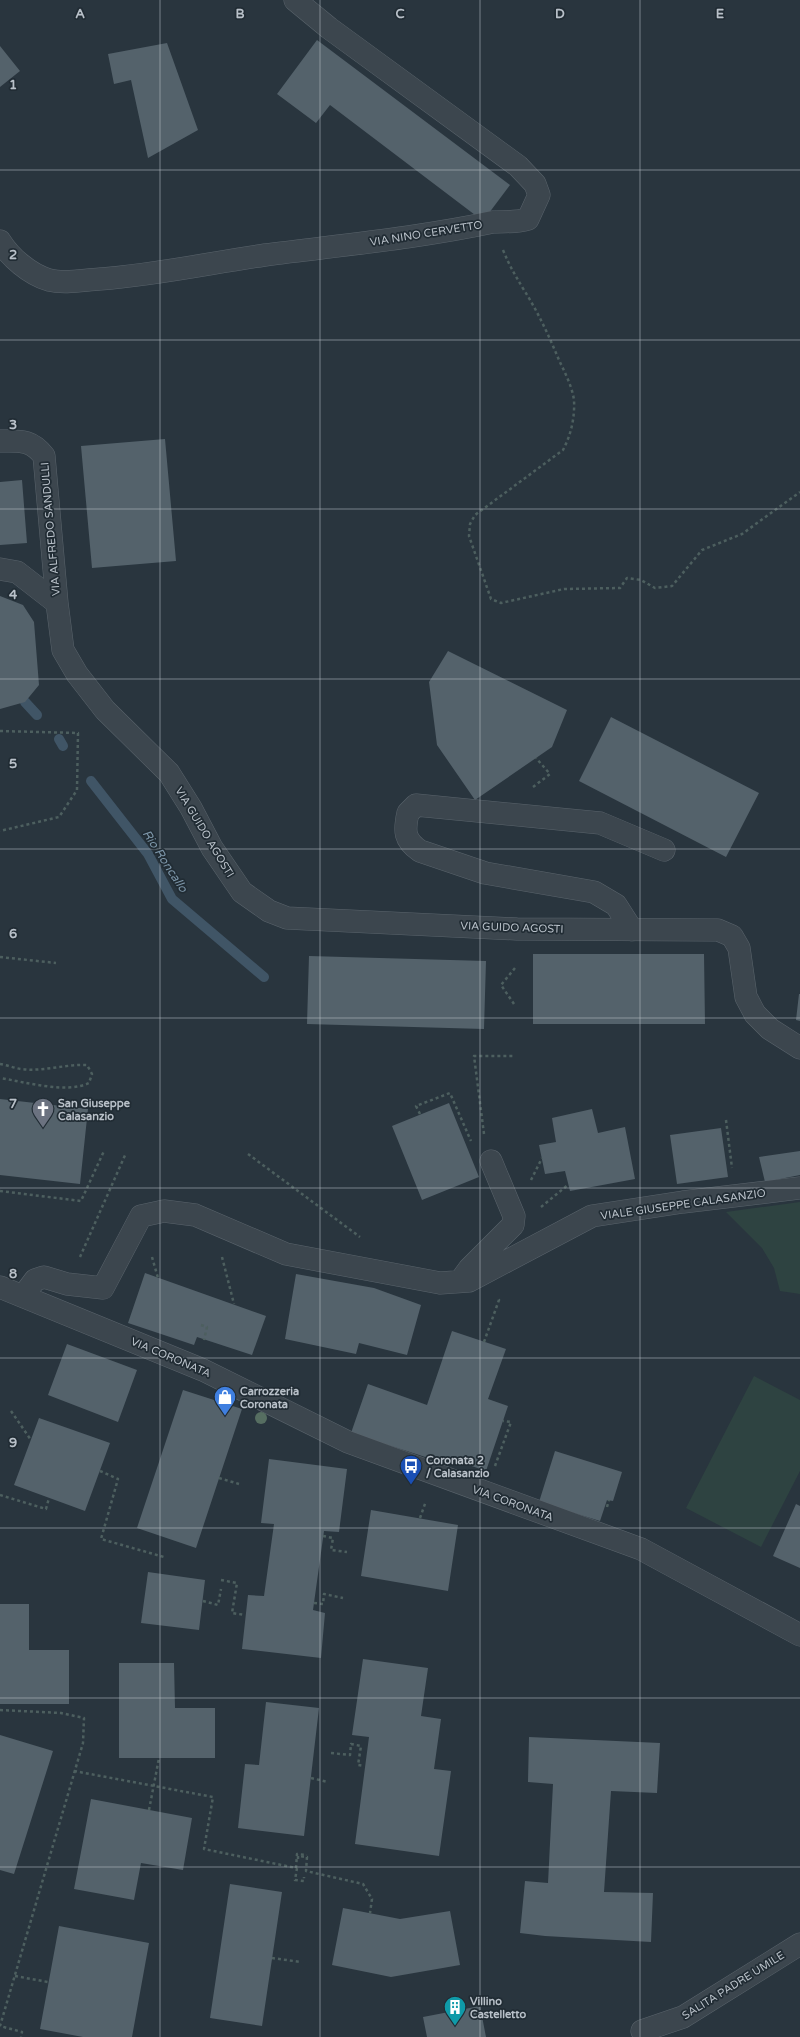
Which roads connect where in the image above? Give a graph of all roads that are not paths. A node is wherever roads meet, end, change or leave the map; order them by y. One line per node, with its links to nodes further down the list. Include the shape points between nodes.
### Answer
1 (295, 0): 2 (street, VIA NINO CERVETTO, via 329,28 518,166 535,184 539,196 528,219 519,222 493,222 334,248 265,255 125,277 66,282 48,280 27,269 7,252)
2 (0, 241)
3 (0, 441): 5 (street, VIA ALFREDO SANDULLI, via 21,441 36,446 44,456)
4 (0, 569): 5 (street, via 17,572)
5 (57, 603): 7 (street, VIA GUIDO AGOSTI, via 63,650 77,674 105,710 170,773 212,848 242,892 269,911 288,918 516,929)
6 (664, 850): 7 (street, via 600,823 416,805 408,813 406,835 411,845 420,851 485,873 594,892 616,905)
7 (632, 930): 8 (street, VIA GUIDO AGOSTI, via 718,930 732,936 739,948 746,997 755,1014 770,1029)
8 (800, 1048)
9 (491, 1161): 11 (street, via 514,1216 513,1225 469,1269)
10 (800, 1188): 11 (street, VIALE GIUSEPPE CALASANZIO, via 592,1216 470,1281)
11 (459, 1283): 13 (street, VIALE GIUSEPPE CALASANZIO, via 440,1283 286,1254 195,1216 164,1211 141,1216 103,1288 67,1284 44,1277 35,1280)
12 (0, 1287): 13 (street, VIA CORONATA)
13 (23, 1296): 14 (street, VIA CORONATA, via 203,1370 348,1442 640,1549)
14 (800, 1635)
15 (800, 1944): 16 (street, SALITA PADRE UMILE, via 683,2018)
16 (642, 2031)

